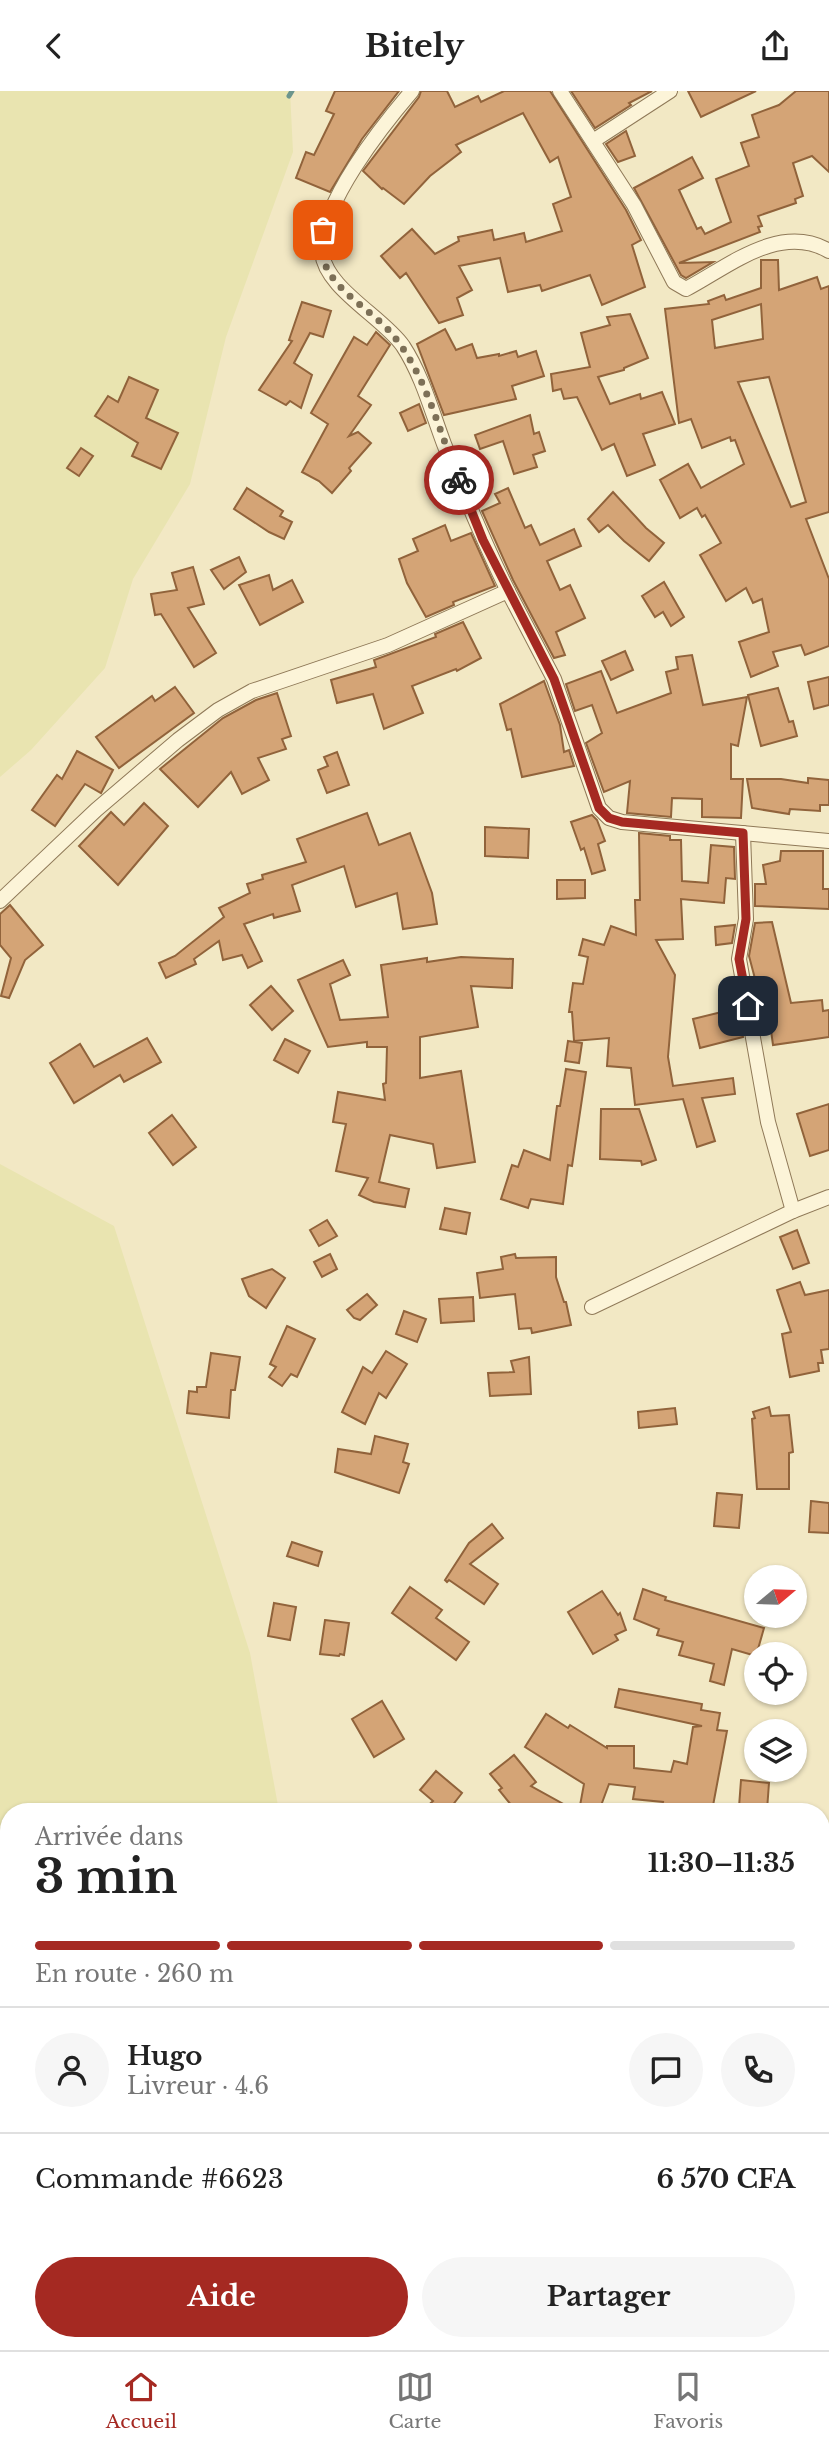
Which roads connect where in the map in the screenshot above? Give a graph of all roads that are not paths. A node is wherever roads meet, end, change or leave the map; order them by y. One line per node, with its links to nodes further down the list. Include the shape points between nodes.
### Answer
1 (412, 91): 6 (street, via 375,135 333,206 323,230 322,253 330,274 404,348)
2 (560, 91): 4 (street)
3 (670, 91): 4 (street)
4 (593, 141): 5 (street, via 680,288 789,240)
5 (829, 251)
6 (508, 591): 7 (street, via 554,679 599,808 622,822); 9 (street, via 388,645 252,691 218,710 96,810)
7 (743, 833): 8 (street); 11 (street, via 746,919 739,959 768,1122)
8 (829, 841)
9 (0, 901)
10 (829, 1197): 11 (street)
11 (793, 1211): 12 (street)
12 (592, 1307)

